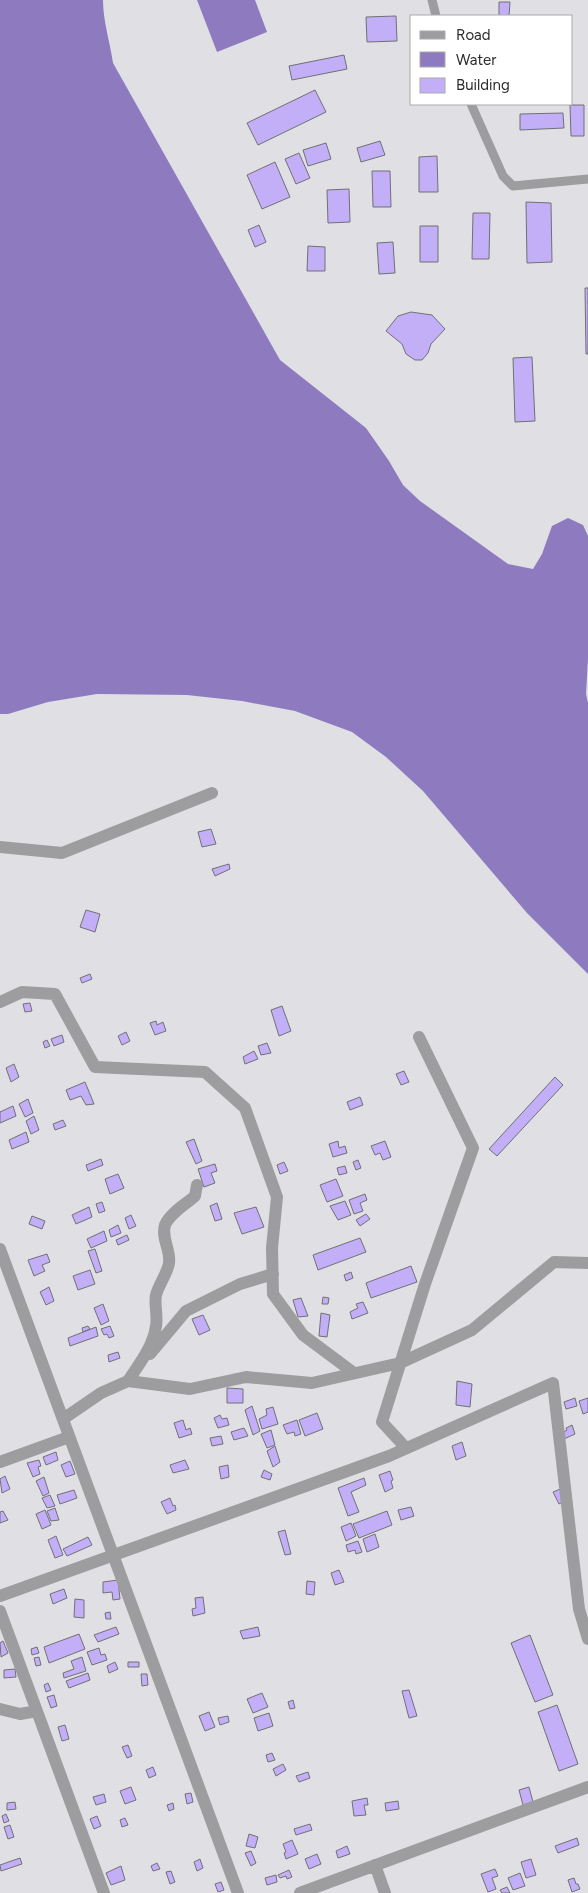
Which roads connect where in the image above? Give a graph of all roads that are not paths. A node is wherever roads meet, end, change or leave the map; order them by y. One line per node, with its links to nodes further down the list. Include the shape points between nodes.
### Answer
1 (432, 0): 2 (lane)
2 (436, 15)
3 (471, 105): 4 (lane, via 503,176 514,186)
4 (588, 179)
5 (212, 793): 6 (street, via 62,853)
6 (0, 847)
7 (0, 1002): 12 (street, via 22,992 56,994 95,1067 204,1072 245,1108 277,1197)
8 (419, 1036): 13 (street, via 473,1148)
9 (196, 1184): 15 (street, via 195,1196 175,1212 166,1225 164,1240 170,1256 156,1296 156,1326 148,1349)
10 (0, 1248): 16 (street)
11 (588, 1263): 13 (street, via 554,1262 472,1330)
12 (273, 1274): 14 (street, via 273,1294 303,1335); 15 (street, via 240,1284 186,1311)
13 (400, 1363): 14 (street); 18 (street, via 382,1422)
14 (354, 1374): 15 (street, via 312,1383 246,1377 190,1389)
15 (128, 1381): 16 (street, via 101,1392)
16 (63, 1419): 17 (street)
17 (69, 1437): 19 (street); 20 (street)
18 (406, 1448): 20 (street); 23 (street, via 553,1383 579,1609)
19 (0, 1462)
20 (113, 1556): 21 (street); 29 (street)
21 (0, 1596)
22 (0, 1611): 25 (street)
23 (588, 1639)
24 (0, 1709): 25 (street, via 20,1714)
25 (37, 1711): 28 (street)
26 (588, 1787): 27 (street)
27 (375, 1865): 30 (street); 31 (street)
28 (104, 1893)
29 (238, 1893)
30 (300, 1893)
31 (385, 1893)

